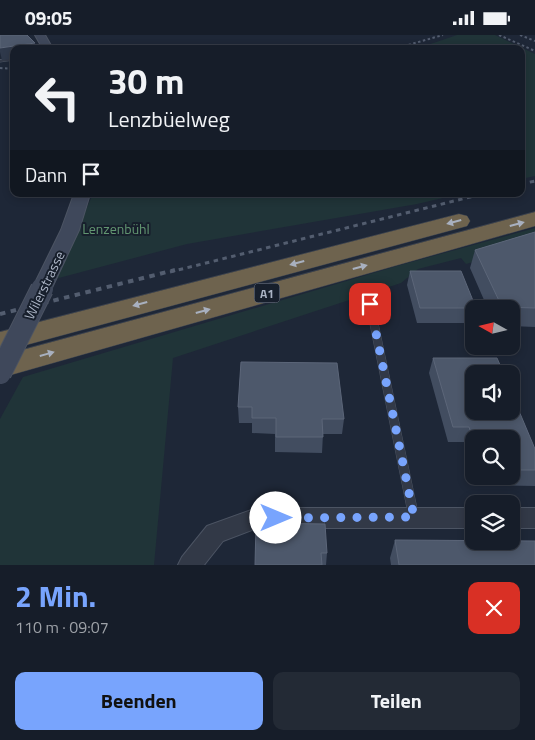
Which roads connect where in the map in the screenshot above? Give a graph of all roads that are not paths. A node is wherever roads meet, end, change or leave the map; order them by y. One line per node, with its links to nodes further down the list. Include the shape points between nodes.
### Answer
1 (81, 197): 7 (main road, Wilerstrasse, bridge, via 70,230)
2 (535, 200): 5 (highway, A1, one-way to 5)
3 (535, 219): 6 (highway, A1, one-way to 3)
4 (370, 304): 8 (lane)
5 (0, 342)
6 (0, 367)
7 (0, 373)
8 (414, 517): 9 (street); 12 (street, via 257,518 215,533)
9 (465, 518)
10 (520, 518): 11 (street)
11 (535, 519)
12 (190, 565)

